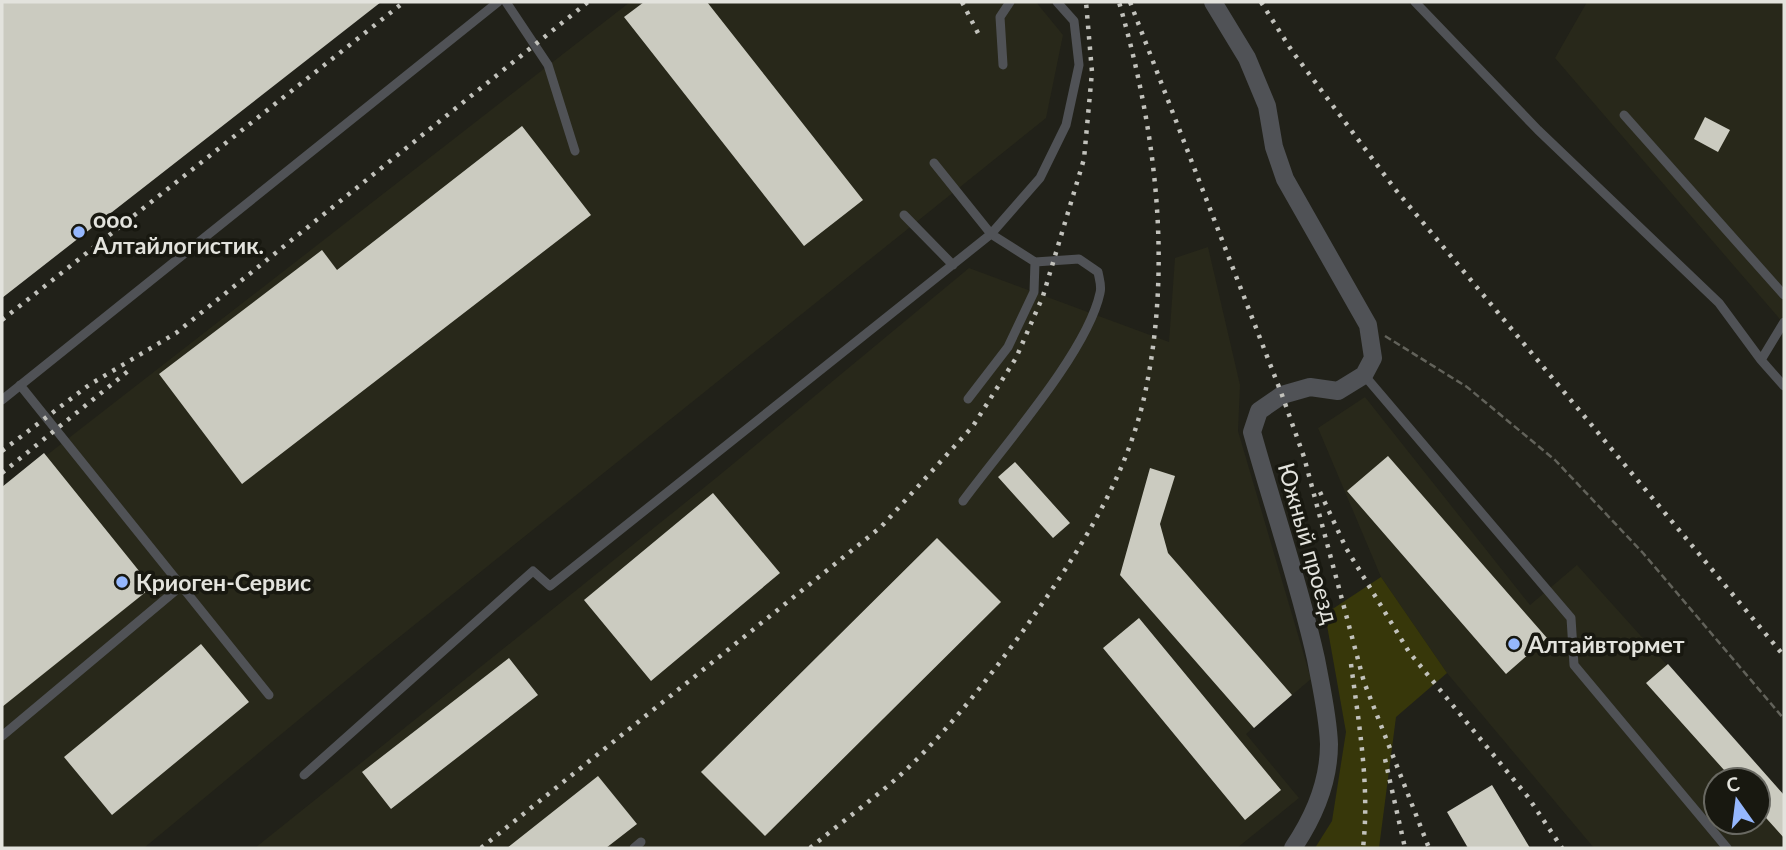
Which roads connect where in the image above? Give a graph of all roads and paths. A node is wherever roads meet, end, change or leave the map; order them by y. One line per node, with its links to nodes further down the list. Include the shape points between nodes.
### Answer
1 (498, 2): 20 (lane)
2 (506, 2): 9 (lane, via 548,65)
3 (1010, 2): 7 (lane, via 1000,17)
4 (1057, 2): 12 (lane, via 1074,21 1079,65 1066,125 1040,178)
5 (1213, 2): 17 (street, via 1247,58 1267,106 1285,179)
6 (1415, 2): 18 (lane, via 1538,130 1719,303)
7 (1003, 65)
8 (1624, 115): 15 (lane)
9 (575, 151)
10 (934, 163): 12 (lane)
11 (904, 215): 14 (lane)
12 (991, 234): 13 (lane); 14 (lane)
13 (1035, 262): 23 (lane, via 1034,292 1013,336); 24 (lane, via 1079,259 1098,272 1101,290 1065,364)
14 (953, 265): 29 (lane, via 550,586 533,571)
15 (1784, 295)
16 (1784, 322): 18 (lane)
17 (1368, 325): 19 (street, via 1373,358); 27 (path, via 1467,387 1555,460 1643,553)
18 (1762, 360): 21 (lane)
19 (1364, 375): 30 (street, Южный проезд, via 1338,391 1310,387 1282,395 1259,411 1252,432 1308,622 1329,744 1313,818); 31 (lane, via 1571,618 1574,665)
20 (20, 385): 22 (lane); 25 (lane)
21 (1784, 386)
22 (2, 400)
23 (968, 400)
24 (962, 501)
25 (181, 586): 26 (lane); 28 (lane)
26 (269, 695)
27 (1784, 719)
28 (2, 736)
29 (304, 775)
30 (1293, 848)
31 (1727, 848)

